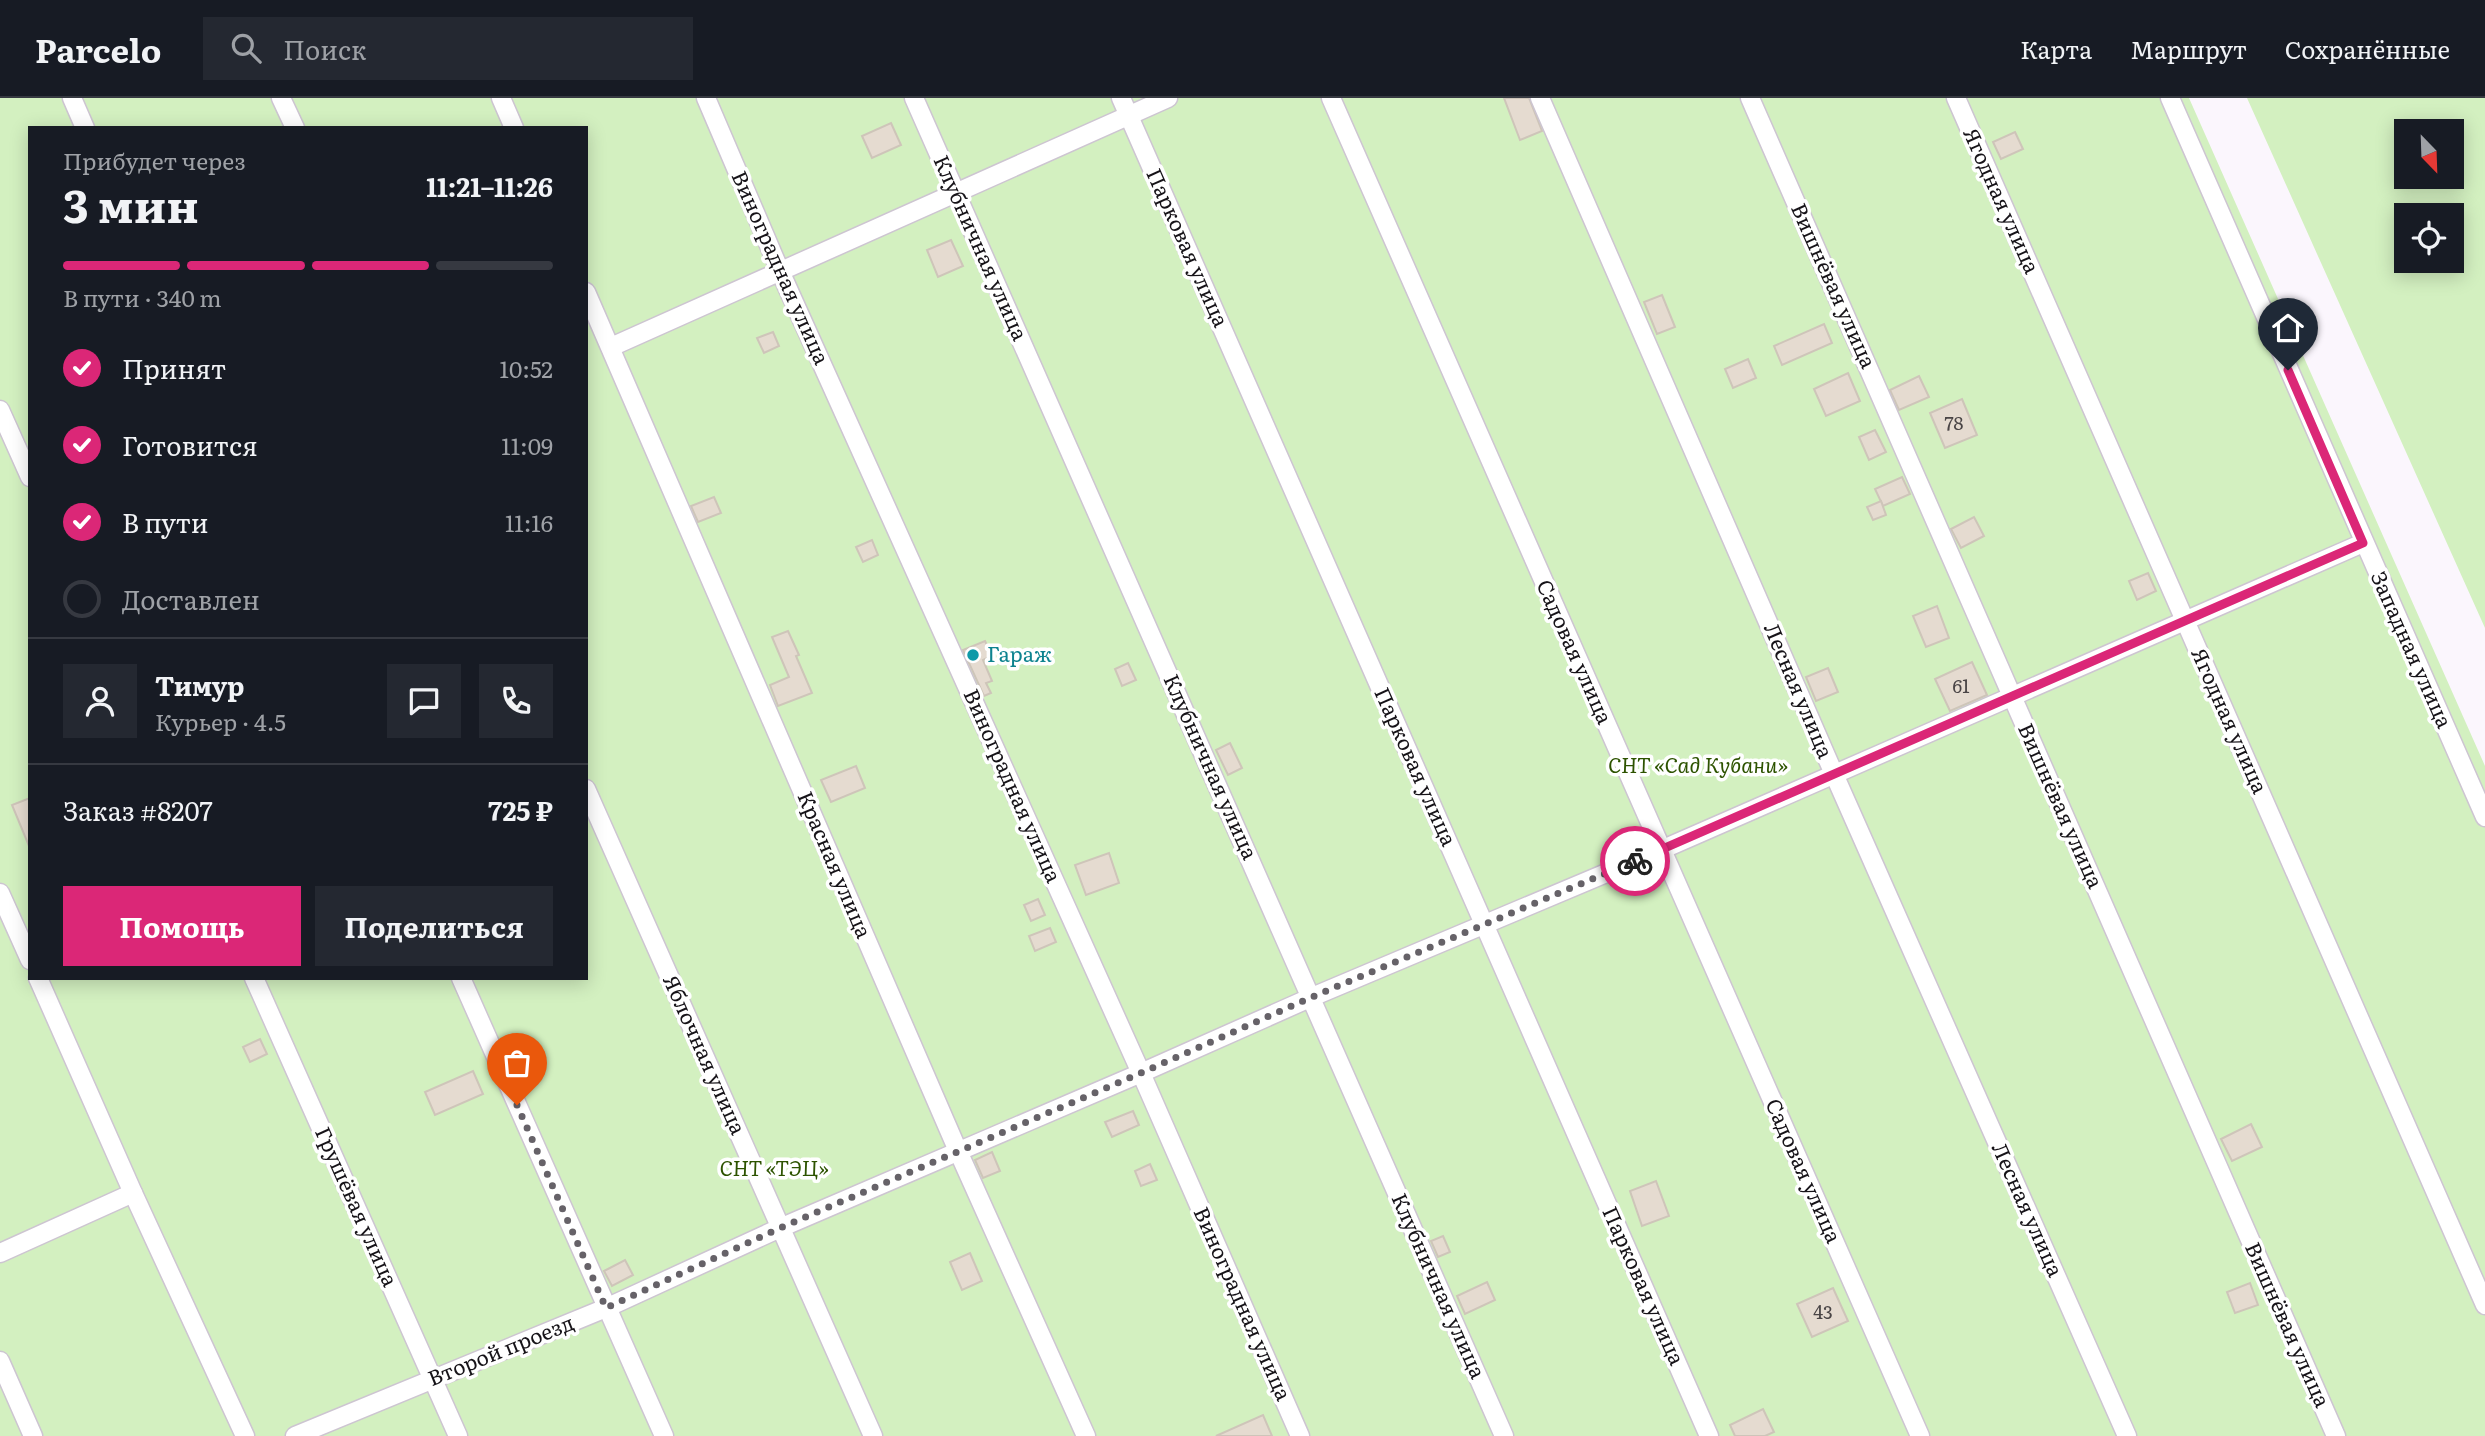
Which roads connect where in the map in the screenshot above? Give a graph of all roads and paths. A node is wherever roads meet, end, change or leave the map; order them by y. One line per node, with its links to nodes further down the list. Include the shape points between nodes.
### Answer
1 (72, 98): 14 (street)
2 (282, 98): 15 (street)
3 (501, 98): 16 (street)
4 (706, 98): 18 (street, Виноградная улица)
5 (914, 98): 17 (street, Клубничная улица)
6 (1121, 98): 13 (street, Парковая улица)
7 (1168, 98): 13 (street)
8 (1331, 98): 29 (street, Садовая улица)
9 (1540, 98): 26 (street, Лесная улица)
10 (1751, 98): 25 (street, Вишнёвая улица)
11 (1956, 98): 24 (street, Ягодная улица)
12 (2170, 98): 23 (street, Западная улица)
13 (1128, 116): 17 (street); 31 (street, Парковая улица)
14 (84, 126)
15 (294, 126)
16 (513, 126)
17 (956, 194): 18 (street); 36 (street, Клубничная улица)
18 (780, 271): 20 (street); 37 (street, Виноградная улица)
19 (588, 296): 20 (street, Красная улица)
20 (611, 347): 38 (street, Красная улица)
21 (0, 410): 22 (street)
22 (28, 473)
23 (2363, 543): 24 (street, Второй проезд); 28 (street, Западная улица)
24 (2185, 620): 25 (street, Второй проезд); 42 (street, Ягодная улица)
25 (2012, 696): 26 (street, Второй проезд); 58 (street, Вишнёвая улица)
26 (1834, 774): 29 (street, Второй проезд); 57 (street, Лесная улица)
27 (588, 794): 40 (street, Яблочная улица)
28 (2485, 817)
29 (1661, 850): 31 (street, Второй проезд); 56 (street, Садовая улица)
30 (0, 893): 32 (street)
31 (1485, 926): 36 (street, Второй проезд); 55 (street, Парковая улица)
32 (28, 956)
33 (39, 980): 39 (street)
34 (255, 980): 45 (street, Грушёвая улица)
35 (462, 980): 43 (street)
36 (1312, 997): 37 (street, Второй проезд); 54 (street, Клубничная улица)
37 (1141, 1073): 38 (street, Второй проезд); 53 (street, Виноградная улица)
38 (958, 1151): 40 (street, Второй проезд); 52 (street, Красная улица)
39 (133, 1193): 41 (street); 47 (street)
40 (780, 1228): 43 (street, Второй проезд); 51 (street, Яблочная улица)
41 (0, 1253)
42 (2485, 1305)
43 (606, 1308): 45 (street, Второй проезд); 50 (street)
44 (0, 1361): 46 (street)
45 (433, 1379): 48 (street, Второй проезд); 49 (street, Грушёвая улица)
46 (33, 1436)
47 (244, 1436)
48 (295, 1436)
49 (458, 1436)
50 (664, 1436)
51 (873, 1436)
52 (1086, 1436)
53 (1300, 1436)
54 (1504, 1436)
55 (1709, 1436)
56 (1920, 1436)
57 (2127, 1436)
58 (2336, 1436)

